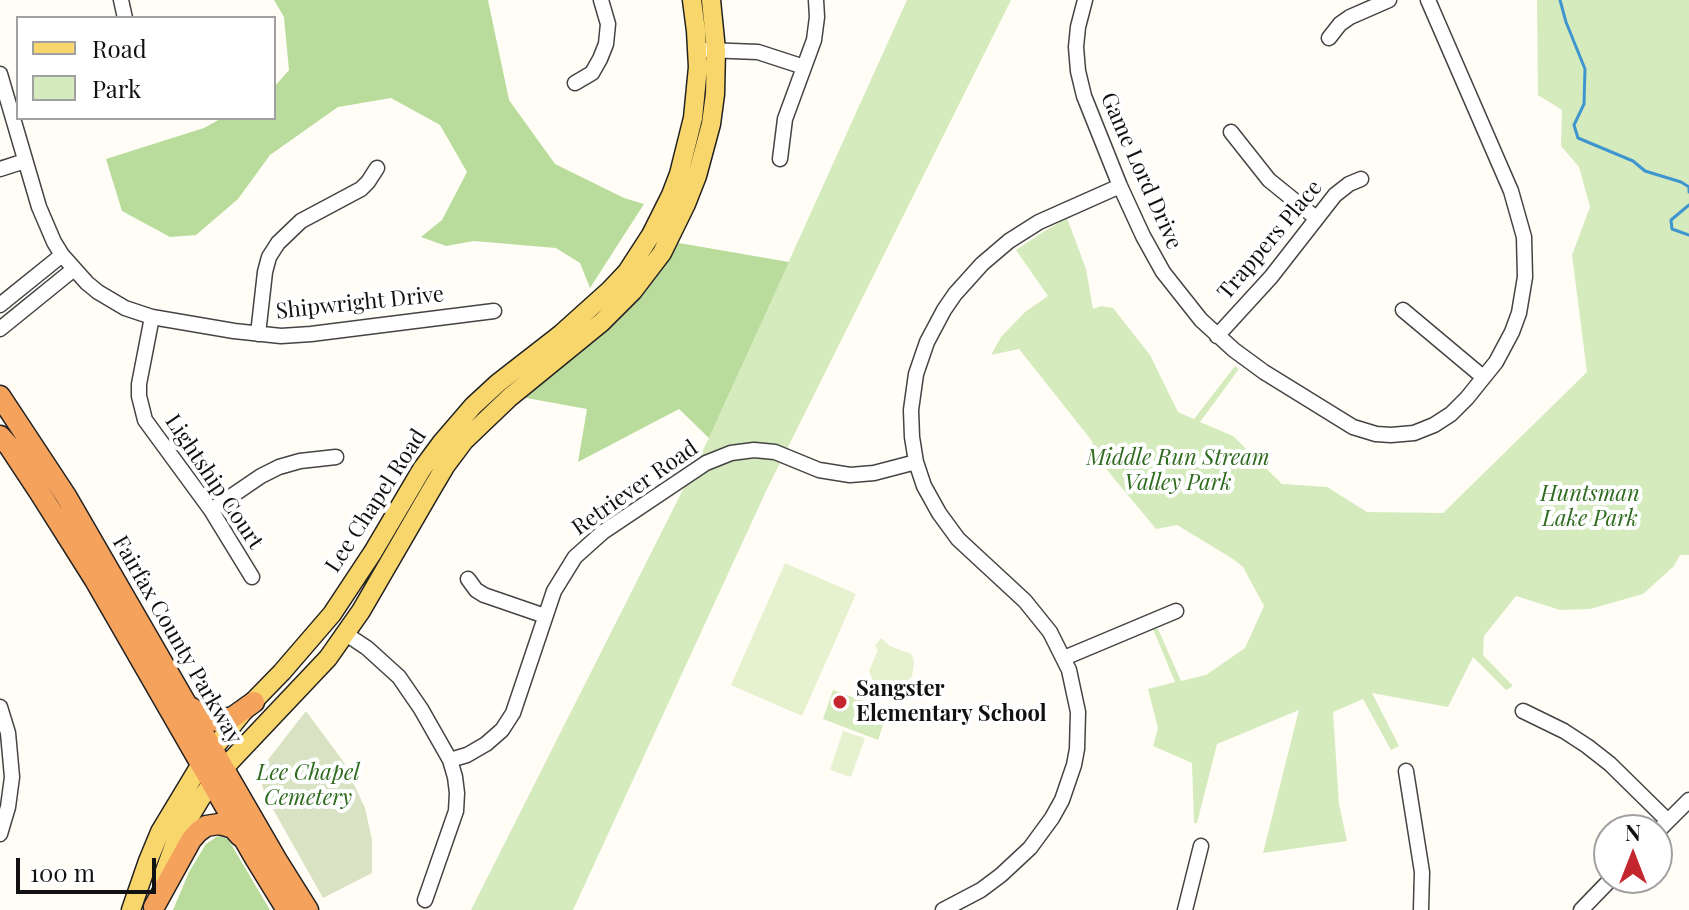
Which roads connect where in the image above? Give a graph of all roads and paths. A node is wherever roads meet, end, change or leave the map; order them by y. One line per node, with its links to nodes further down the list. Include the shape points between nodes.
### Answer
1 (601, 0): 12 (street, via 608,24 606,44 592,73)
2 (692, 0): 9 (main road, Lee Chapel Road)
3 (711, 0): 9 (main road, Lee Chapel Road)
4 (816, 0): 10 (street, via 817,27)
5 (1085, 0): 21 (street, Game Lord Drive, via 1076,36 1080,81)
6 (1389, 0): 8 (street, via 1350,17)
7 (1428, 0): 32 (street, Game Lord Drive, via 1511,191 1524,237 1519,313 1504,348)
8 (1329, 38)
9 (707, 50): 10 (street, via 758,52); 33 (main road, Lee Chapel Road, via 715,94 706,146 662,253 602,322)
10 (804, 67): 16 (street, via 785,119)
11 (0, 74): 13 (street, Shipwright Drive)
12 (575, 83)
13 (13, 98)
14 (17, 120): 17 (street, Shipwright Drive)
15 (1231, 132): 22 (street, via 1269,180)
16 (780, 159)
17 (25, 161): 19 (street); 23 (street, Shipwright Drive, via 44,222)
18 (377, 168): 30 (street, via 361,189 301,221 278,243 265,272)
19 (0, 169)
20 (1361, 179): 22 (street, Trappers Place, via 1342,188)
21 (1120, 186): 31 (street, Game Lord Drive, via 1163,272); 37 (street, via 1025,231 982,264 955,294 927,342 916,374 911,423)
22 (1316, 218): 31 (street, Trappers Place)
23 (62, 255): 24 (street, Shipwright Drive); 25 (street)
24 (74, 269): 28 (street, Shipwright Drive, via 113,302); 29 (street)
25 (0, 305)
26 (1403, 310): 32 (street)
27 (494, 311): 30 (street, Shipwright Drive, via 311,334)
28 (152, 317): 30 (street, Shipwright Drive); 38 (street, Lightship Court, via 139,384 142,411)
29 (0, 329)
30 (258, 334)
31 (1217, 336): 32 (street, Game Lord Drive, via 1321,408 1376,434 1405,434 1434,425 1451,414)
32 (1483, 377)
33 (504, 390): 43 (main road, Lee Chapel Road, via 446,465); 46 (main road, Lee Chapel Road, via 465,415 442,442 332,614)
34 (0, 396): 45 (highway, Fairfax County Parkway, via 66,496)
35 (0, 436): 49 (highway, Fairfax County Parkway)
36 (336, 457): 38 (street, via 279,467)
37 (916, 462): 42 (street, Retriever Road, via 850,475 767,451 719,456 590,542 563,573); 44 (street, via 948,527 1038,616)
38 (211, 510): 39 (street, Lightship Court)
39 (252, 577)
40 (468, 579): 42 (street, via 488,597)
41 (1176, 611): 44 (street)
42 (545, 616): 50 (street, Retriever Road, via 507,723 478,750)
43 (346, 634): 50 (street, via 399,677); 52 (main road, Lee Chapel Road)
44 (1064, 658): 62 (street, via 1075,694 1078,731 1062,800 1042,833 1013,864)
45 (184, 700): 46 (highway, via 202,717 216,721 233,717); 49 (highway, Fairfax County Parkway)
46 (254, 702): 49 (main road, Lee Chapel Road)
47 (0, 707): 56 (street, via 12,777)
48 (1523, 711): 54 (street, via 1564,731 1610,764)
49 (207, 757): 52 (highway, Fairfax County Parkway); 63 (main road, Lee Chapel Road, via 160,832)
50 (450, 760): 60 (street, via 456,811)
51 (1406, 771): 67 (street, via 1422,872)
52 (218, 776): 57 (highway, Fairfax County Parkway); 61 (main road, Lee Chapel Road, via 176,840); 65 (highway, Fairfax County Parkway)
53 (1689, 800): 55 (street)
54 (1652, 814)
55 (1673, 815)
56 (0, 834)
57 (244, 840): 61 (highway, via 233,828 219,824 198,832); 64 (highway, Fairfax County Parkway)
58 (1201, 846): 66 (street)
59 (1596, 894): 68 (street)
60 (425, 900)
61 (153, 909)
62 (947, 909)
63 (131, 910)
64 (287, 910)
65 (308, 910)
66 (1185, 910)
67 (1421, 910)
68 (1581, 910)

